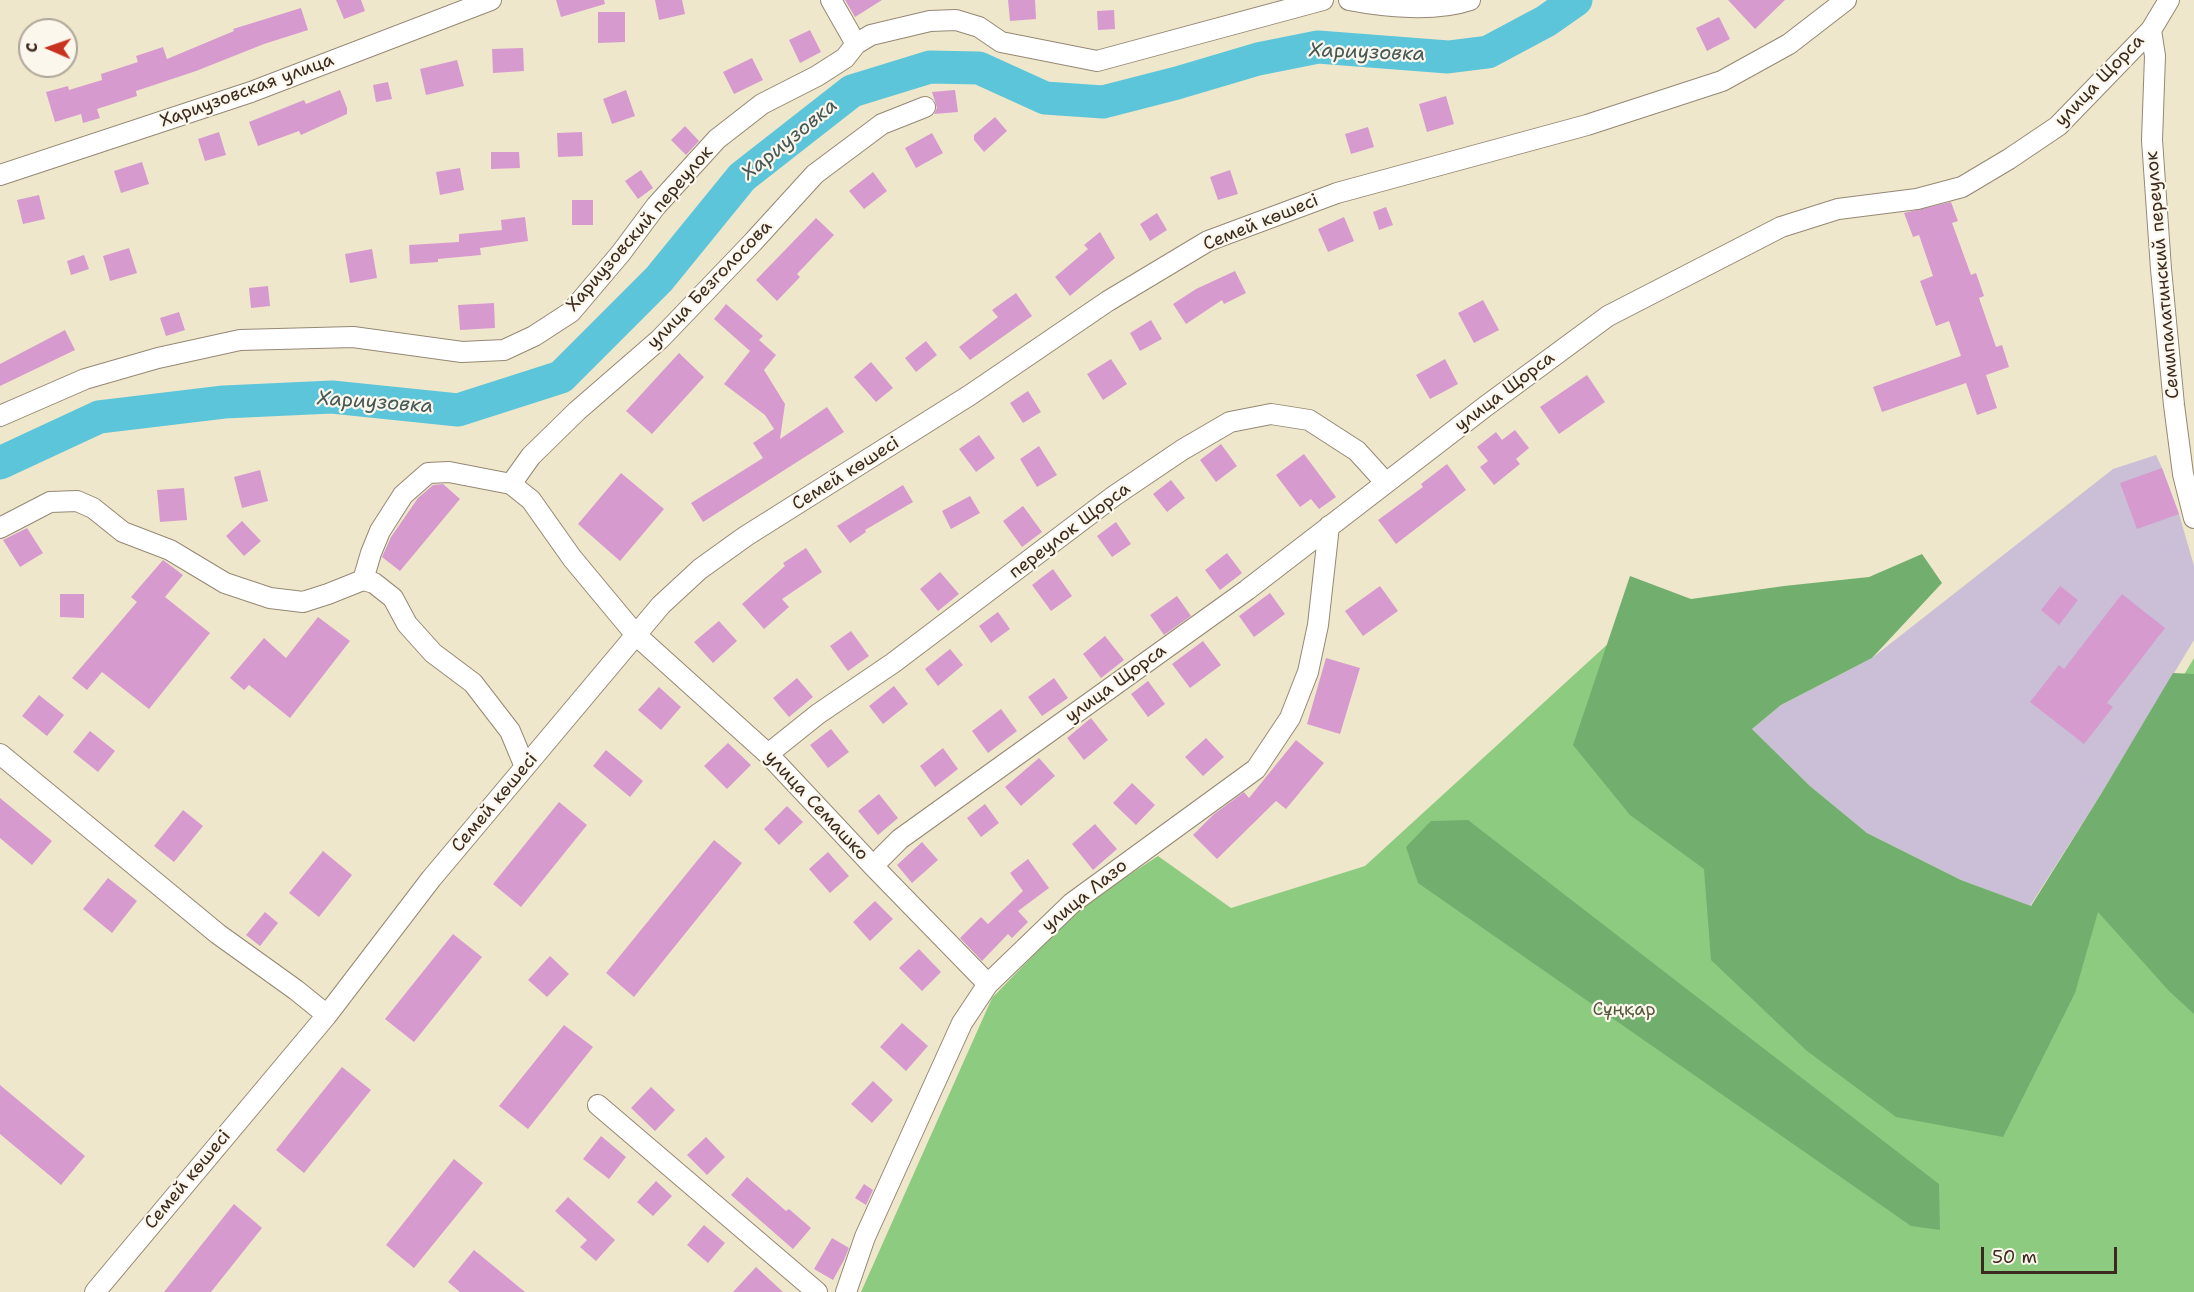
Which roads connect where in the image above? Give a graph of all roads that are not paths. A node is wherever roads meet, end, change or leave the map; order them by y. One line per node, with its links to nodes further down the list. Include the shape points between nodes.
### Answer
1 (491, 0): 11 (street, Хариузовская улица, via 251,92)
2 (831, 0): 9 (street)
3 (1323, 0): 9 (street, Хариузовский переулок, via 1097,61 1001,42 979,27 956,20 899,28 871,35)
4 (1349, 0): 5 (street, via 1380,6 1451,6)
5 (1470, 0)
6 (1846, 0): 19 (street, Семей көшесі, via 1789,44 1722,81 1587,124 1337,193 1208,241 1108,301 970,395 746,537 700,569)
7 (2169, 0): 8 (street, улица Щорса)
8 (2151, 30): 13 (street, улица Щорса, via 2058,126 2010,159 1962,187 1917,199 1838,209 1781,227 1730,252 1608,316); 15 (street, Семипалатинский переулок, via 2155,56 2152,140 2161,269 2178,434)
9 (856, 44): 12 (street, Хариузовский переулок, via 844,58 762,104 717,139 656,206 571,312 504,350 462,352 353,337 240,340 85,379)
10 (925, 107): 14 (street, улица Безголосова, via 882,124 815,174 660,339 531,456)
11 (0, 175)
12 (0, 416)
13 (1386, 483): 16 (street, улица Щорса); 21 (street, переулок Щорса, via 1357,451 1309,420 1271,414 1230,422 1114,496)
14 (511, 484): 18 (street, via 448,472 428,473 404,495 380,531); 19 (street, via 531,500 572,558)
15 (2194, 518)
16 (1329, 526): 23 (street, улица Щорса, via 1247,590 900,839); 24 (street, улица Лазо, via 1318,625 1308,672 1290,718 1256,769 1072,903)
17 (0, 528): 18 (street, via 50,502 77,501 123,531 170,550 225,583 270,598 303,602)
18 (363, 580): 22 (street, via 374,583 393,598 407,624 433,653 473,683 510,731)
19 (636, 635): 21 (street, улица Семашко); 22 (street, Семей көшесі)
20 (0, 754): 25 (street, via 218,934)
21 (768, 754): 23 (street, улица Семашко)
22 (525, 767): 25 (street, Семей көшесі, via 431,879)
23 (873, 866): 24 (street, улица Семашко)
24 (988, 984): 29 (street, улица Лазо, via 962,1023 865,1237)
25 (327, 1015): 27 (street, Семей көшесі)
26 (598, 1105): 28 (street)
27 (94, 1292)
28 (817, 1292)
29 (846, 1292)

